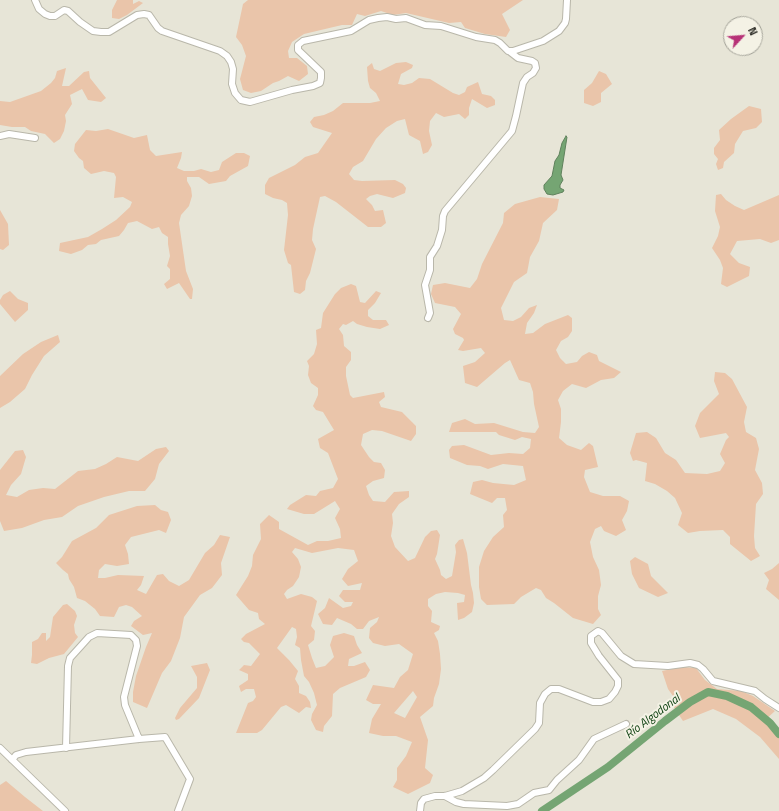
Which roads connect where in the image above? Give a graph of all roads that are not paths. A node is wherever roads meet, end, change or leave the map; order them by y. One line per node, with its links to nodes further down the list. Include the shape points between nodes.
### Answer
1 (35, 0): 3 (street, via 45,14 55,16 64,10 68,11 93,31 109,32 137,16 149,15 162,31 220,51 227,56 233,69 232,84 235,93 242,100 250,102 320,83 321,72 298,50 298,45 313,38 351,31 368,20 378,18 406,18 425,25 441,26 495,40)
2 (567, 0): 3 (street, via 565,23 559,31 543,42)
3 (508, 51): 6 (street, via 518,58 532,61 536,68 523,83 512,131 445,211 437,246 430,257 430,270 425,285 430,308)
4 (0, 136): 5 (street, via 9,134)
5 (35, 138)
6 (428, 318)
7 (779, 708): 13 (street, via 754,691 713,680 698,665 634,664 622,656 598,631 591,636 590,642 618,680 618,686 609,699 593,702 551,689 540,702 538,723 532,733 484,778 462,791)
8 (626, 724): 13 (street, via 594,738 579,760 549,790 534,793 518,804 464,804)
9 (139, 739): 11 (street); 11 (street, via 125,705 124,696 137,646 136,640 131,635 97,633 89,637 70,658); 15 (street, via 165,738 190,779)
10 (0, 748): 12 (street)
11 (66, 748): 12 (street, via 26,752 16,755)
12 (12, 760): 14 (street)
13 (445, 796): 16 (street, via 424,799)
14 (65, 811)
15 (178, 811)
16 (420, 811)

